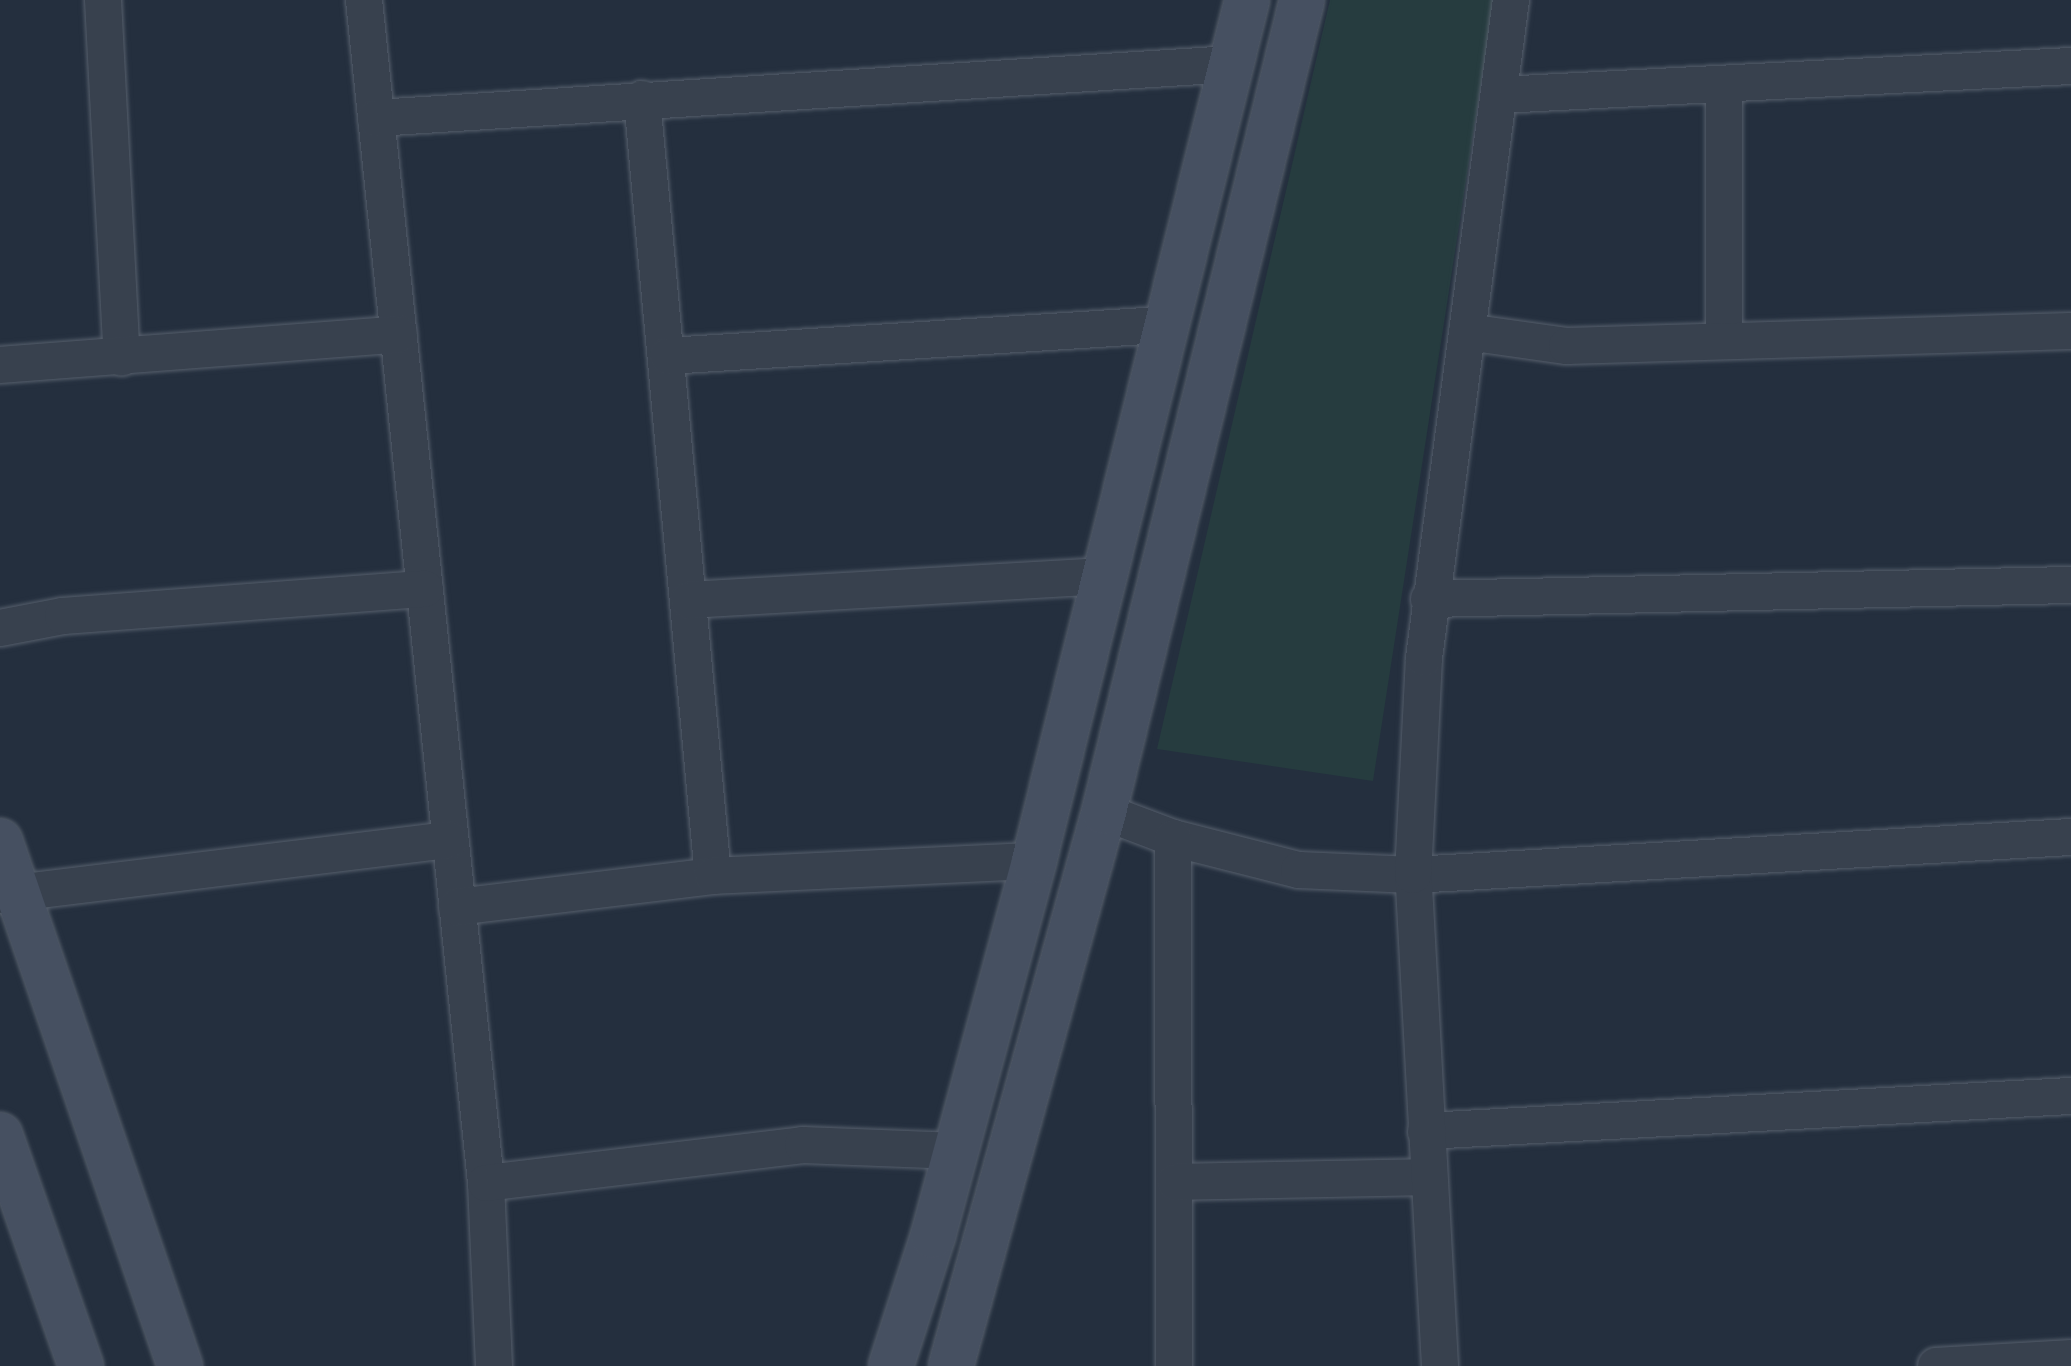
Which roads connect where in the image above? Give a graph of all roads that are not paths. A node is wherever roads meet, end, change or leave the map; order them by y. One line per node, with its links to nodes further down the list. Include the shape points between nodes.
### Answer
1 (103, 0): 18 (street)
2 (364, 0): 11 (street)
3 (1247, 0): 6 (street)
4 (1302, 0): 26 (street)
5 (1511, 0): 9 (street)
6 (1232, 64): 10 (street); 12 (street)
7 (2071, 66): 8 (street)
8 (1724, 84): 9 (street); 16 (street)
9 (1500, 95): 14 (street)
10 (642, 99): 11 (street); 17 (street)
11 (376, 118): 15 (street)
12 (1166, 325): 17 (street); 20 (street)
13 (2071, 331): 16 (street)
14 (1467, 332): 16 (street, via 1567,346); 23 (street)
15 (399, 334): 18 (street); 22 (street)
16 (1724, 339)
17 (668, 356): 24 (street)
18 (122, 357): 19 (street)
19 (0, 365)
20 (1103, 576): 24 (street); 31 (street)
21 (2071, 585): 23 (street)
22 (425, 589): 25 (street, via 63,616); 29 (street)
23 (1429, 599): 32 (street)
24 (689, 600): 33 (street)
25 (0, 628)
26 (1104, 812): 28 (street); 44 (street)
27 (2071, 837): 32 (street)
28 (1173, 838): 32 (street, via 1299,870); 41 (street)
29 (450, 840): 34 (street); 35 (street)
30 (0, 841): 34 (street)
31 (1034, 861): 33 (street); 39 (street)
32 (1413, 875): 37 (street)
33 (713, 876): 35 (street)
34 (9, 893): 47 (street)
35 (457, 907): 42 (street)
36 (2071, 1096): 37 (street)
37 (1426, 1131): 40 (street)
38 (0, 1135): 46 (street)
39 (957, 1151): 42 (street, via 803,1145); 43 (street)
40 (1429, 1177): 41 (street); 52 (street)
41 (1175, 1182): 51 (street)
42 (486, 1183): 48 (street)
43 (933, 1236): 44 (street, via 940,1252 956,1263); 49 (street)
44 (983, 1259): 50 (street)
45 (2071, 1358): 53 (street)
46 (81, 1366)
47 (180, 1366)
48 (494, 1366)
49 (891, 1366)
50 (951, 1366)
51 (1174, 1366)
52 (1440, 1366)
53 (1936, 1366)

